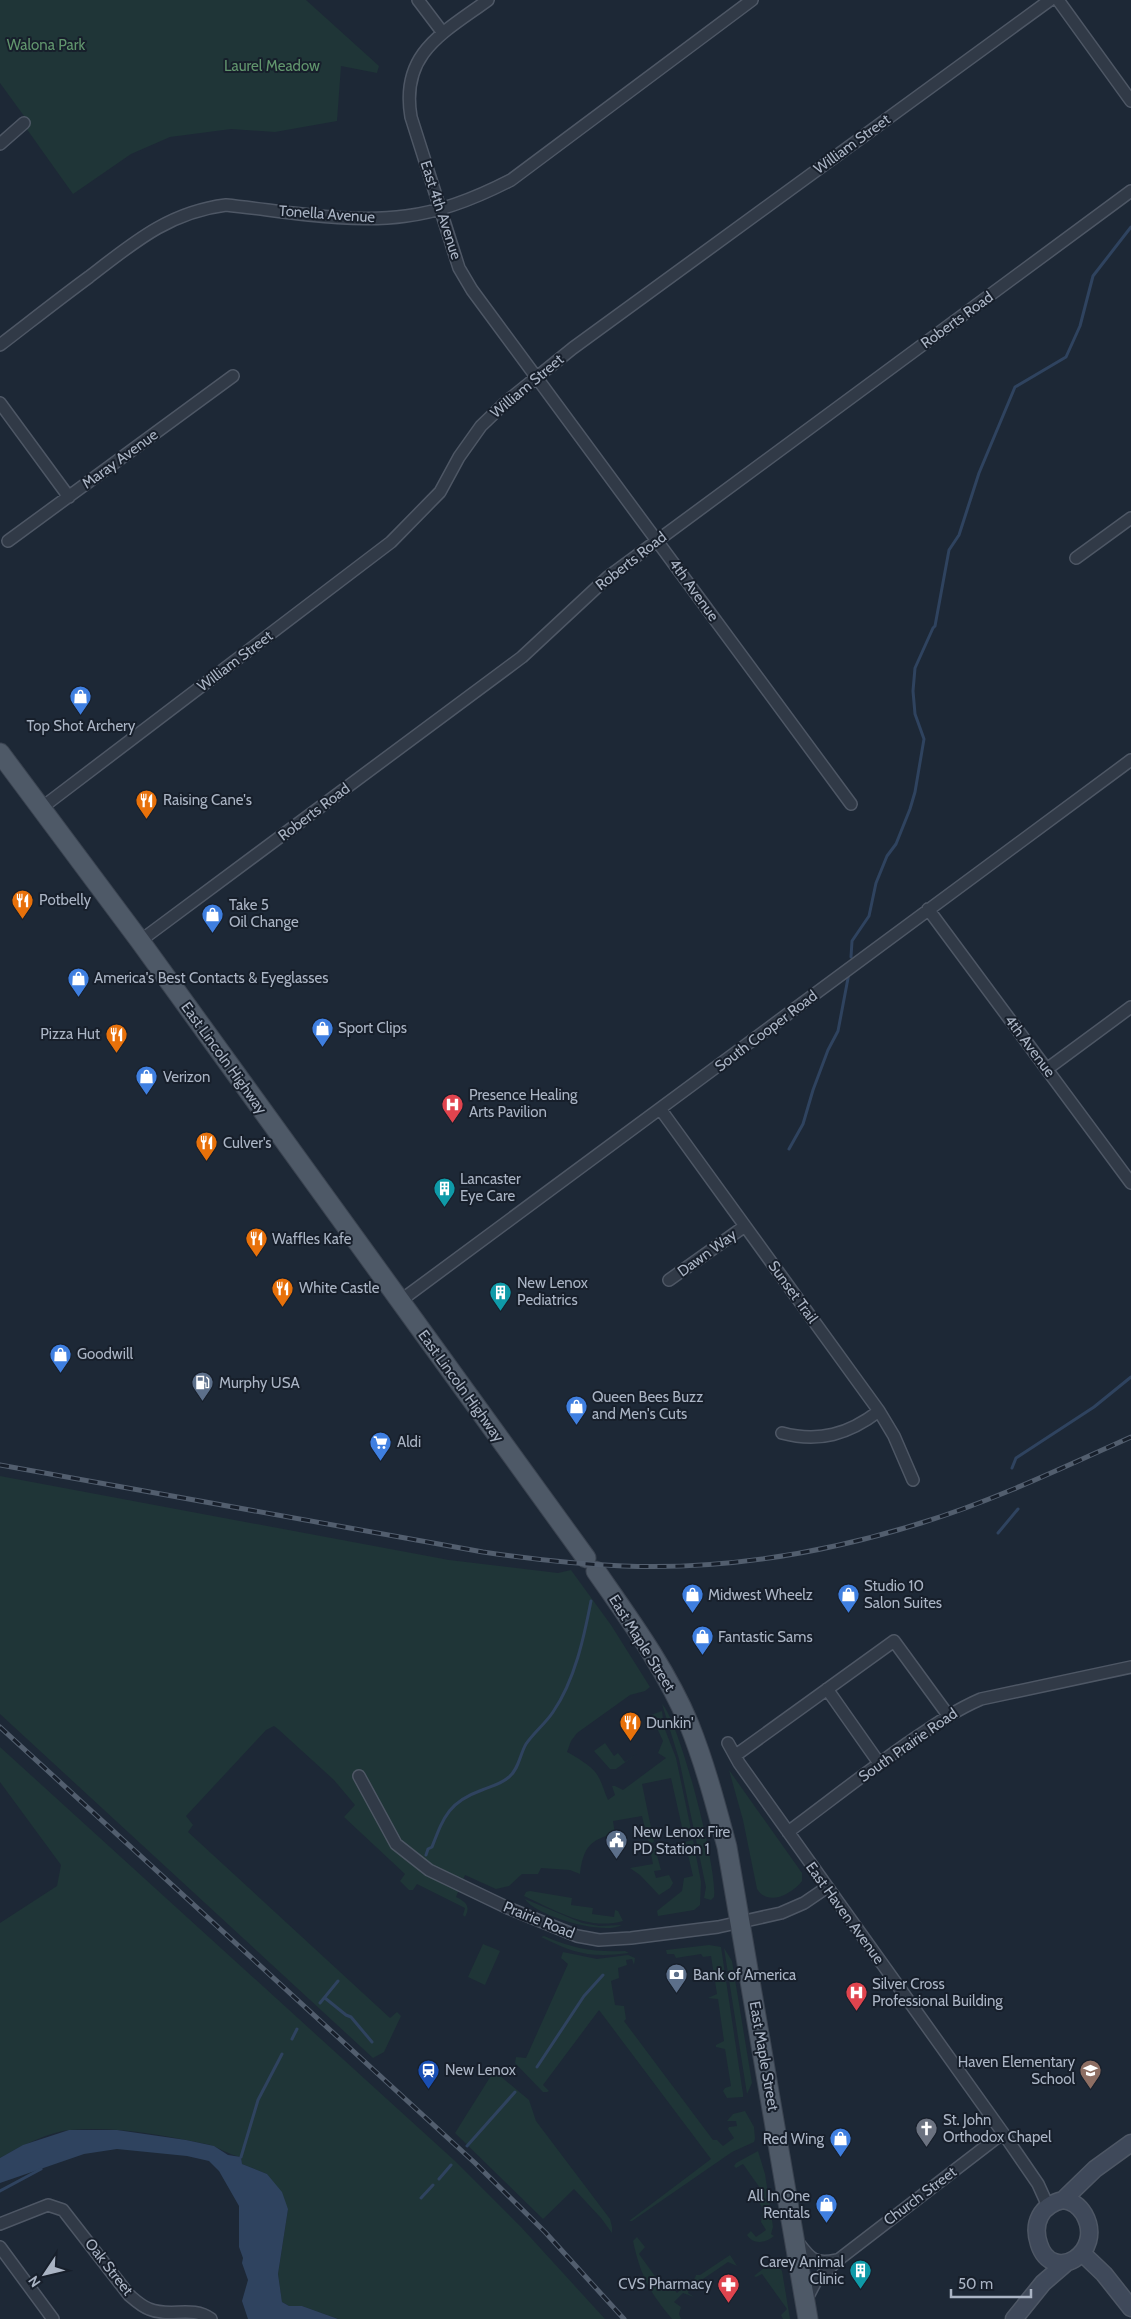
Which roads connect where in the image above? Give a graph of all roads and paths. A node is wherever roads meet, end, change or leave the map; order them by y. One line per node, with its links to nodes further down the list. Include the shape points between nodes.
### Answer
1 (418, 0): 6 (street)
2 (488, 0): 6 (street, East 4th Avenue)
3 (752, 0): 11 (street, Tonella Avenue, via 511,180 486,193)
4 (1050, 0): 14 (street, William Street)
5 (1058, 0): 7 (street)
6 (443, 33): 11 (street, East 4th Avenue, via 424,51 414,68 408,98)
7 (1131, 101)
8 (24, 123): 9 (street)
9 (0, 144)
10 (1131, 191): 18 (street, Roberts Road)
11 (440, 208): 12 (street, Tonella Avenue, via 408,216 381,218 226,205 190,212 142,236); 14 (street, East 4th Avenue, via 459,268)
12 (0, 345)
13 (233, 376): 16 (street, Maray Avenue)
14 (536, 377): 18 (street, 4th Avenue); 24 (street, William Street, via 481,426 440,492 391,542)
15 (0, 403): 16 (street)
16 (69, 497): 19 (street, Maray Avenue)
17 (1131, 518): 20 (street)
18 (657, 540): 23 (street, 4th Avenue); 26 (street, Roberts Road, via 608,576 522,657)
19 (8, 541)
20 (1076, 558)
21 (0, 753): 24 (main road, East Lincoln Highway)
22 (1131, 760): 25 (street, South Cooper Road)
23 (851, 804)
24 (40, 809): 26 (main road, East Lincoln Highway)
25 (928, 909): 28 (street, 4th Avenue); 29 (street, South Cooper Road)
26 (140, 941): 33 (main road, East Lincoln Highway)
27 (1131, 1007): 28 (street)
28 (1047, 1069): 30 (street, 4th Avenue)
29 (660, 1110): 31 (street, Sunset Trail); 33 (street, South Cooper Road)
30 (1131, 1183)
31 (745, 1226): 32 (street, Dawn Way); 34 (street, Sunset Trail)
32 (668, 1280)
33 (400, 1301): 37 (main road, East Lincoln Highway)
34 (879, 1411): 35 (street, via 861,1425 837,1434 800,1438); 36 (street, Sunset Trail)
35 (782, 1433)
36 (913, 1480)
37 (591, 1564): 47 (main road, East Maple Street, via 648,1647 689,1724 709,1780 727,1848)
38 (1131, 1667): 40 (street, South Prairie Road, via 981,1699)
39 (827, 1689): 40 (street, via 894,1641); 42 (street); 43 (street)
40 (948, 1715): 43 (street, South Prairie Road)
41 (728, 1743): 42 (street, East Haven Avenue)
42 (736, 1755): 45 (street, East Haven Avenue)
43 (879, 1764): 45 (street, South Prairie Road)
44 (359, 1776): 47 (street, Prairie Road, via 396,1844 429,1870 571,1934 599,1940 631,1938)
45 (788, 1832): 46 (street, East Haven Avenue)
46 (826, 1888): 47 (street, Prairie Road, via 781,1913); 48 (street, East Haven Avenue)
47 (741, 1922): 54 (main road, East Maple Street)
48 (1003, 2133): 51 (street, East Haven Avenue); 58 (street, Church Street)
49 (1131, 2143): 50 (main road)
50 (1086, 2178): 51 (main road); 52 (main road)
51 (1055, 2203): 52 (main road, via 1076,2204); 56 (main road, via 1041,2214 1036,2227)
52 (1081, 2210): 57 (main road, via 1090,2232)
53 (0, 2224): 64 (street, Oak Street, via 48,2205 63,2210 139,2304 164,2313 196,2311)
54 (795, 2241): 58 (street, via 813,2260 822,2263); 62 (main road, East Maple Street)
55 (0, 2248): 63 (street)
56 (1043, 2253): 59 (main road); 60 (main road)
57 (1082, 2253): 59 (main road); 61 (main road)
58 (838, 2260): 62 (street, Church Street, via 816,2281)
59 (1065, 2264): 60 (main road)
60 (1043, 2283): 65 (main road)
61 (1131, 2308)
62 (807, 2310)
63 (53, 2319)
64 (211, 2319)
65 (1014, 2319)

